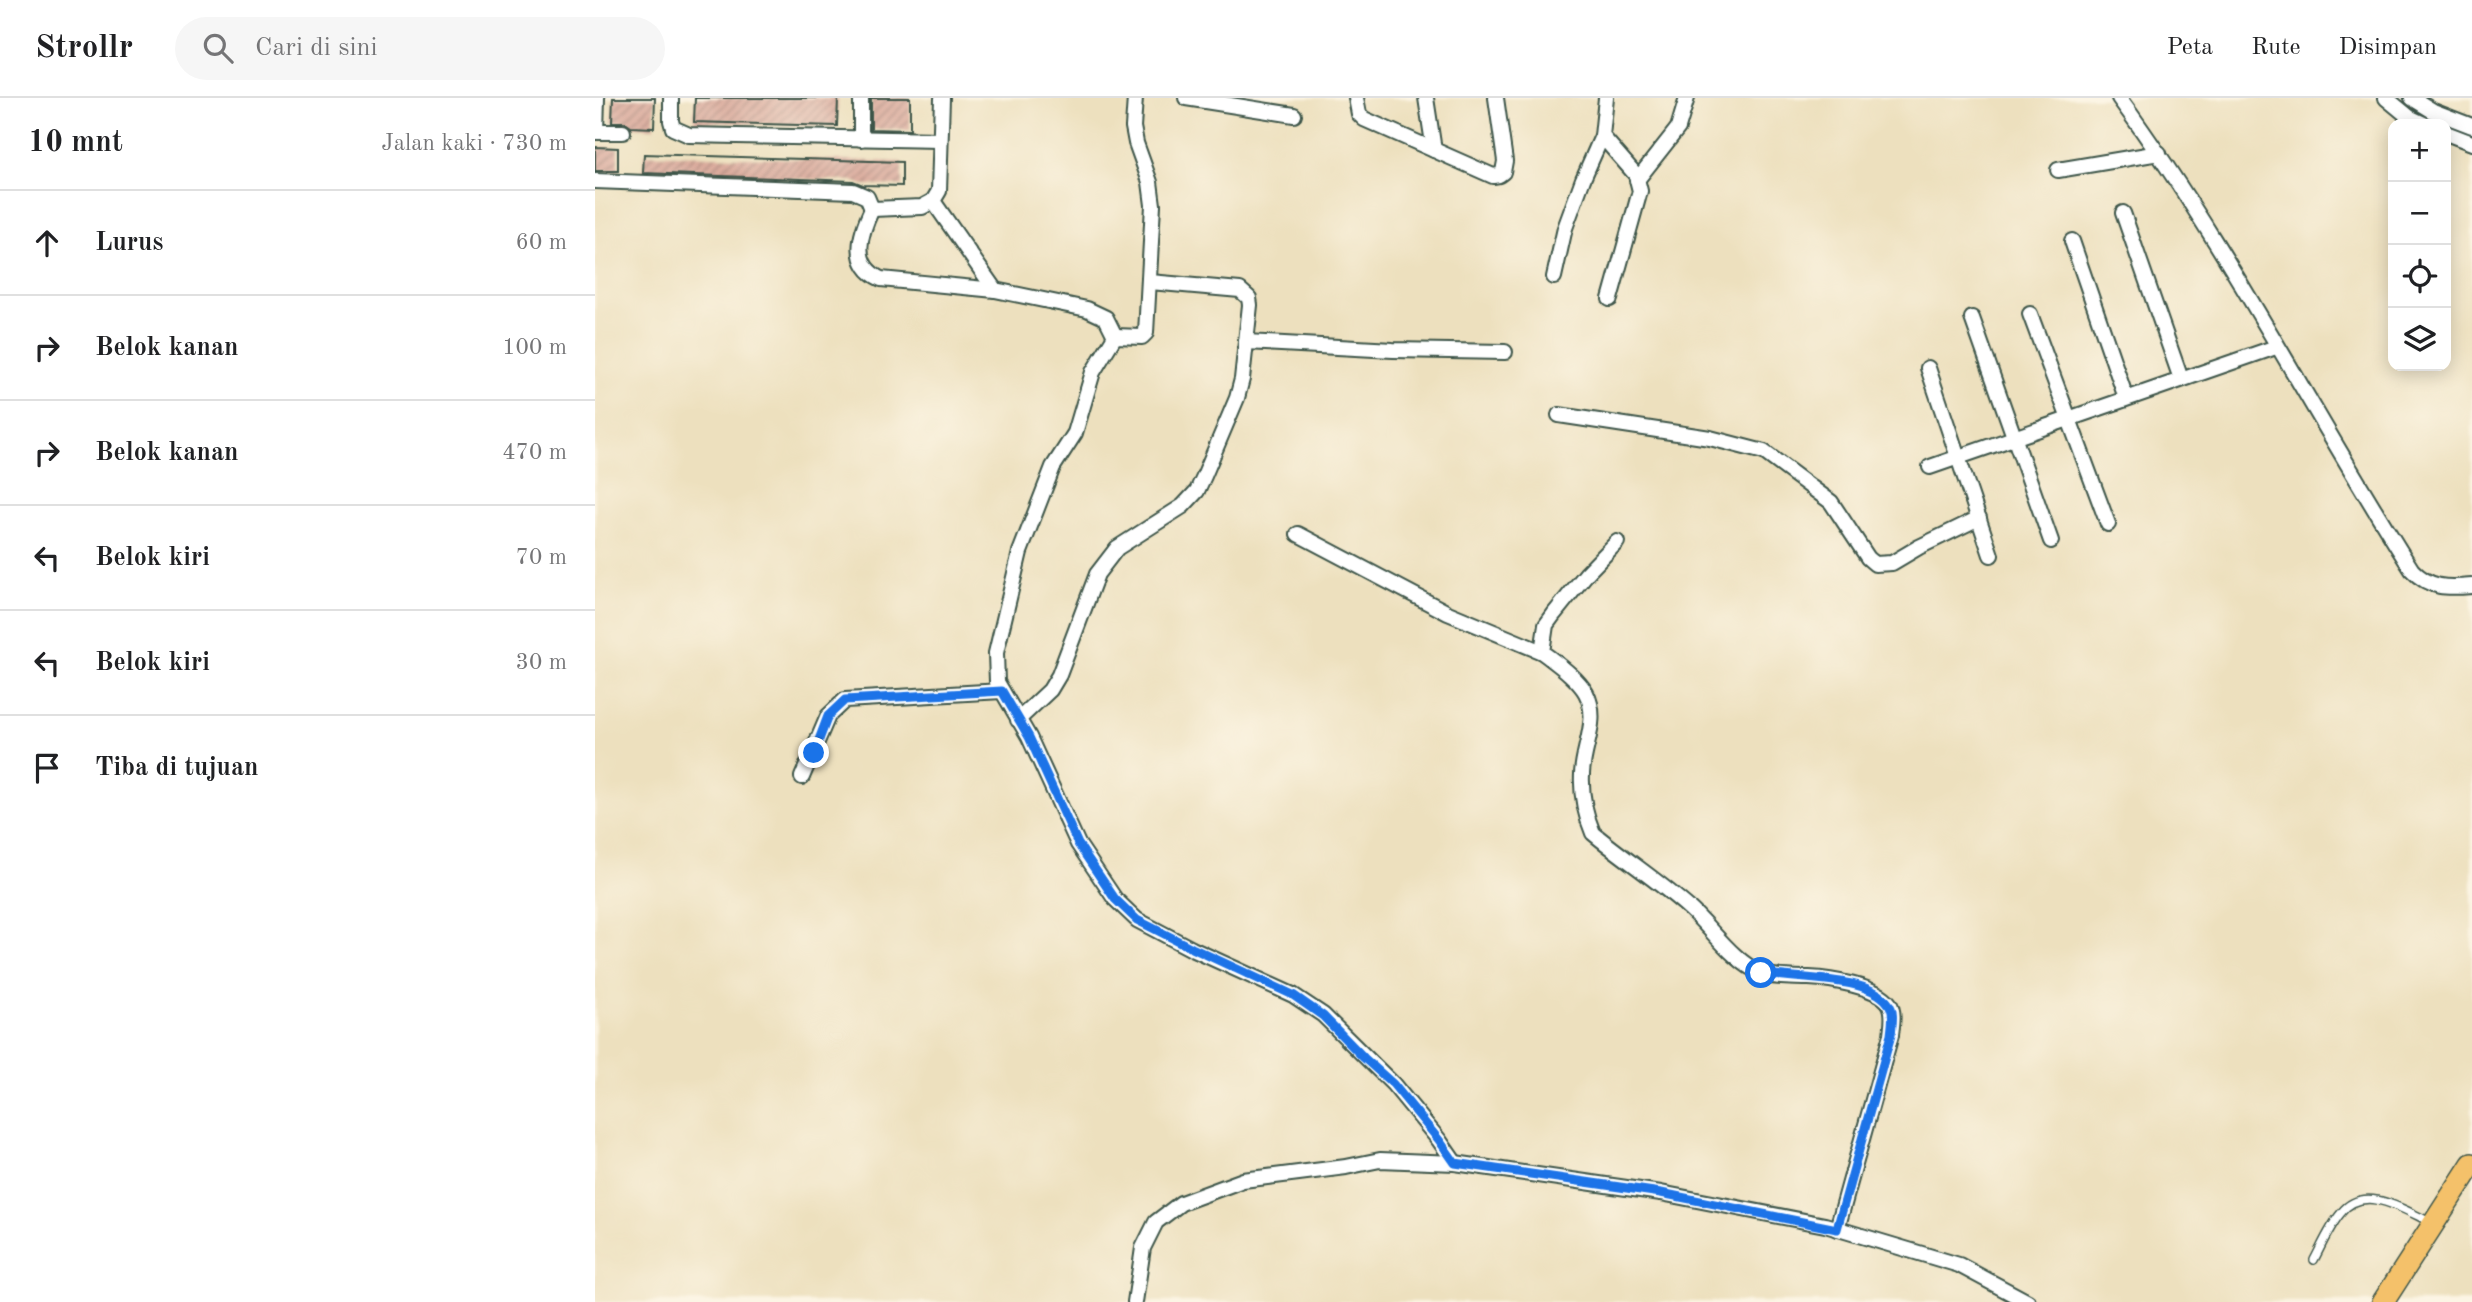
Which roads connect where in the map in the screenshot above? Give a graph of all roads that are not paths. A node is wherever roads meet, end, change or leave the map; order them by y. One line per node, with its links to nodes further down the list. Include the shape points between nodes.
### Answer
1 (597, 98): 18 (street)
2 (671, 98): 22 (street, via 673,128 689,135)
3 (861, 98): 22 (street)
4 (942, 98): 23 (street)
5 (1135, 98): 35 (street, via 1133,127 1153,205)
6 (1187, 98): 15 (street)
7 (1356, 98): 25 (street, via 1364,119)
8 (1426, 98): 25 (street)
9 (1496, 98): 25 (street, via 1504,161 1499,176)
10 (1606, 98): 20 (street)
11 (1687, 98): 28 (street, via 1678,128)
12 (2119, 98): 26 (street)
13 (2386, 98): 16 (street)
14 (2412, 98): 17 (street)
15 (1294, 115)
16 (2416, 119)
17 (2472, 126)
18 (595, 132): 19 (street)
19 (623, 132)
20 (1602, 136): 28 (street); 34 (street, via 1565,228)
21 (2451, 136): 24 (street)
22 (861, 139): 23 (street)
23 (940, 139): 30 (street, via 939,191)
24 (2472, 143)
25 (1434, 150)
26 (2159, 153): 27 (street); 42 (street)
27 (2058, 170)
28 (1637, 180): 37 (street, via 1640,191)
29 (595, 181): 31 (street, via 853,191 867,197)
30 (933, 201): 31 (street, via 922,207); 36 (street)
31 (872, 209): 36 (street, via 861,244 862,262 870,273 881,279)
32 (2123, 213): 45 (street)
33 (2072, 241): 46 (street)
34 (1554, 277)
35 (1150, 282): 40 (street, via 1146,333 1142,337); 41 (street, via 1245,293 1250,304)
36 (995, 290): 40 (street, via 1087,309 1106,318)
37 (1610, 299)
38 (2030, 314): 48 (street)
39 (1972, 318): 49 (street)
40 (1115, 336): 60 (street, via 1093,372 1075,433 1053,467 1020,552 996,653 997,682)
41 (1246, 342): 43 (street); 61 (street, via 1237,398 1198,491 1170,516 1117,548 1097,574 1059,675)
42 (2276, 347): 45 (street); 58 (street, via 2412,570 2431,585)
43 (1505, 352)
44 (1929, 368): 50 (street)
45 (2181, 379): 46 (street)
46 (2126, 398): 48 (street)
47 (1559, 415): 52 (street, via 1710,438 1764,452 1831,502 1875,564 1892,563)
48 (2070, 418): 49 (street); 53 (street)
49 (2014, 437): 50 (street); 55 (street)
50 (1959, 456): 51 (street); 52 (street)
51 (1930, 467)
52 (1979, 519): 57 (street)
53 (2108, 524)
54 (1298, 534): 59 (street, via 1448,613)
55 (2051, 541)
56 (1617, 542): 59 (street, via 1546,625)
57 (1991, 555)
58 (2472, 586)
59 (1542, 652): 66 (street, via 1585,692 1592,711 1581,776 1593,832 1689,908 1745,964 1781,978 1811,978 1864,988 1890,1004 1891,1035)
60 (1002, 691): 61 (street); 62 (street, via 845,700 828,716)
61 (1019, 720): 63 (street, via 1078,844 1115,899 1137,920 1293,995 1323,1016 1393,1084)
62 (803, 777)
63 (1455, 1163): 66 (street, via 1661,1193); 68 (street, via 1380,1160 1243,1180 1181,1203 1156,1222 1143,1248)
64 (2470, 1172): 65 (main road)
65 (2434, 1224): 67 (lane, via 2385,1201 2355,1201 2341,1212); 70 (main road)
66 (1837, 1229): 69 (street, via 1959,1265)
67 (2314, 1260)
68 (1135, 1302)
69 (2028, 1302)
70 (2383, 1302)

